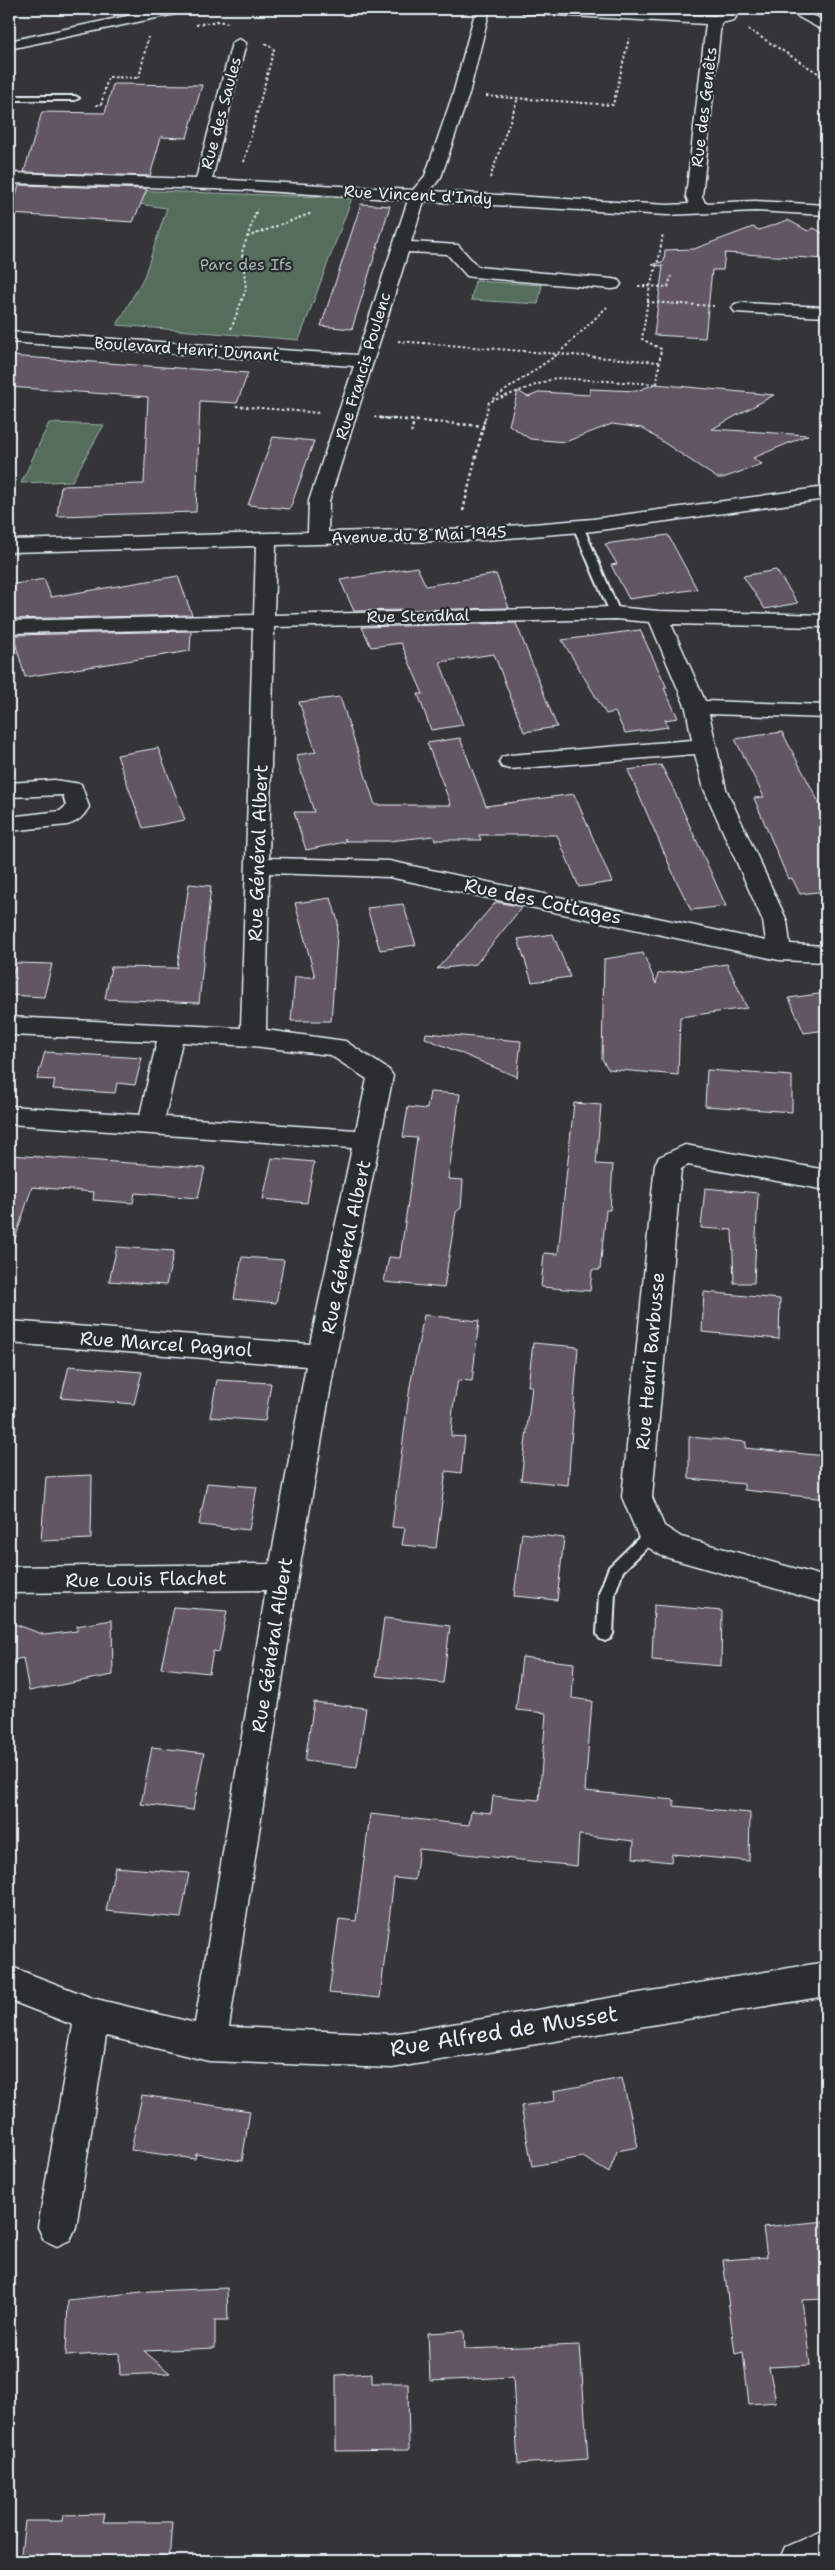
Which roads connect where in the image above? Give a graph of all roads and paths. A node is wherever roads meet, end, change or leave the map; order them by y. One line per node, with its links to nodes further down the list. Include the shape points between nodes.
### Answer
1 (180, 9): 14 (street)
2 (484, 9): 20 (street)
3 (524, 9): 7 (street)
4 (791, 9): 9 (street)
5 (797, 9): 9 (street)
6 (658, 13): 7 (street); 8 (street)
7 (634, 15): 23 (path, via 613,105)
8 (722, 18): 19 (path); 30 (street, Rue des Genêts, via 694,196)
9 (810, 19): 12 (street)
10 (233, 24): 11 (path, via 217,21)
11 (188, 27)
12 (826, 28)
13 (148, 34): 24 (path, via 139,78 108,77 101,105)
14 (43, 37): 15 (street); 18 (street)
15 (9, 39)
16 (258, 39): 28 (path, via 274,49 242,174 268,175)
17 (239, 43): 27 (street, Rue des Saules)
18 (9, 45)
19 (826, 78)
20 (462, 94): 23 (path); 29 (street, via 433,177)
21 (9, 98): 22 (lane)
22 (75, 98)
23 (518, 98): 26 (path)
24 (93, 105)
25 (9, 178): 27 (street, Rue Vincent d'Indy)
26 (490, 180)
27 (203, 184): 28 (street, Rue Vincent d'Indy)
28 (265, 187): 29 (street, Rue Vincent d'Indy); 34 (path)
29 (418, 195): 31 (street, Rue Vincent d'Indy); 35 (street, Rue Francis Poulenc)
30 (699, 209): 31 (street, Rue Vincent d'Indy); 32 (street, Rue Vincent d'Indy, via 755,206)
31 (667, 210): 38 (path, via 659,258)
32 (826, 210)
33 (303, 218): 34 (path)
34 (247, 237): 45 (path, via 242,252 246,289)
35 (401, 246): 37 (street, via 452,249 473,272); 44 (street, Rue Francis Poulenc)
36 (671, 276): 38 (path, via 668,288)
37 (612, 284)
38 (650, 286): 39 (path)
39 (648, 302): 41 (path); 48 (path, via 642,339 661,349)
40 (608, 306): 46 (path)
41 (741, 308): 42 (street)
42 (826, 312)
43 (9, 337): 45 (street, Boulevard Henri Dunant)
44 (372, 338): 46 (path); 47 (street, Rue Francis Poulenc)
45 (223, 351): 47 (street, Boulevard Henri Dunant)
46 (558, 354): 48 (path); 49 (path)
47 (366, 362): 55 (street, Rue Francis Poulenc, via 320,501)
48 (659, 362): 49 (path, via 657,384 555,378)
49 (489, 402): 53 (path)
50 (414, 421): 51 (path)
51 (411, 433)
52 (825, 495): 54 (street, Avenue du 8 Mai 1945)
53 (463, 511)
54 (578, 526): 55 (street, Avenue du 8 Mai 1945, via 484,534); 58 (lane)
55 (318, 538): 56 (street, Avenue du 8 Mai 1945)
56 (266, 540): 57 (street, Avenue du 8 Mai 1945); 60 (street, Rue Général Albert)
57 (9, 546)
58 (615, 613): 59 (street, Rue Stendhal); 60 (street, Rue Stendhal)
59 (658, 617): 61 (street, Rue Stendhal); 63 (street)
60 (265, 620): 62 (street, Rue Stendhal); 69 (street, Rue Général Albert)
61 (826, 621)
62 (9, 627)
63 (697, 708): 64 (street, via 724,706); 65 (street)
64 (826, 711)
65 (704, 746): 66 (street); 70 (street, via 715,789 775,922)
66 (510, 762)
67 (9, 790): 68 (street, via 74,789 78,807 67,818)
68 (9, 824)
69 (257, 865): 70 (street, Rue des Cottages, via 389,869); 74 (street, Rue Général Albert)
70 (779, 952): 71 (street, Rue des Cottages)
71 (826, 954)
72 (9, 1026): 73 (street)
73 (172, 1033): 74 (street); 76 (street)
74 (253, 1037): 77 (street, Rue Général Albert, via 336,1046 380,1076)
75 (9, 1115): 76 (street)
76 (150, 1125): 77 (street)
77 (368, 1140): 80 (street, Rue Général Albert)
78 (826, 1180): 81 (street, Rue Henri Barbusse, via 685,1155 668,1164 637,1497)
79 (9, 1332): 80 (street, Rue Marcel Pagnol)
80 (322, 1356): 82 (street, Rue Général Albert)
81 (652, 1534): 84 (street, via 673,1547); 85 (lane, via 617,1567 607,1592)
82 (283, 1577): 83 (street, Rue Louis Flachet); 89 (street, Rue Général Albert)
83 (9, 1580)
84 (826, 1590)
85 (605, 1634)
86 (826, 1979): 89 (street, Rue Alfred de Musset, via 392,2051)
87 (9, 1982): 88 (street, Rue Alfred de Musset)
88 (92, 2015): 89 (street, Rue Alfred de Musset); 90 (street)
89 (209, 2044)
90 (57, 2227)
91 (826, 2549): 92 (street)
92 (799, 2561)

